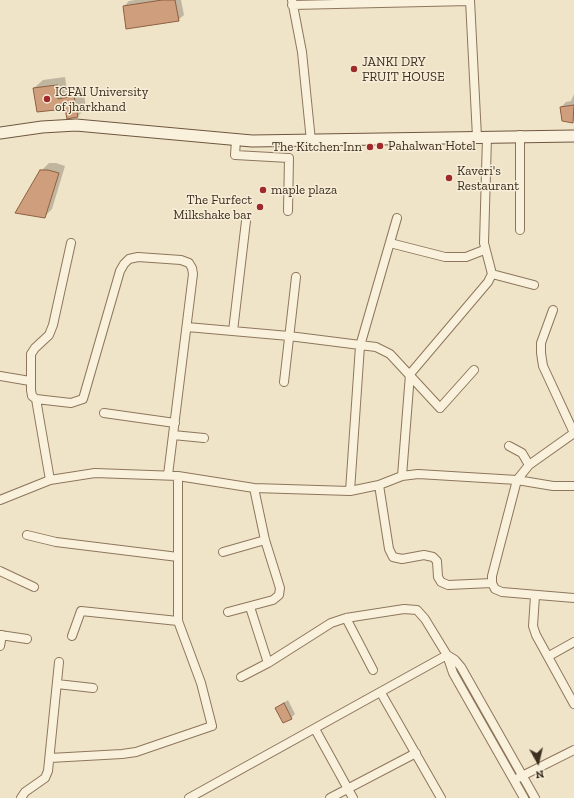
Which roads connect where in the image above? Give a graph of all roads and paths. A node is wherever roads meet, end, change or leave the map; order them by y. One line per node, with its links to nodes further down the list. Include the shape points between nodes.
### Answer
1 (470, 0): 2 (street); 6 (street)
2 (292, 2): 8 (street, via 302,52)
3 (0, 133): 7 (street, via 76,125)
4 (520, 135): 5 (street); 6 (street); 12 (street)
5 (574, 136)
6 (482, 137): 8 (street); 15 (street)
7 (236, 140): 8 (street); 9 (street, via 235,155 289,158)
8 (311, 141)
9 (288, 212)
10 (397, 218): 14 (street)
11 (246, 221): 21 (street)
12 (520, 230)
13 (71, 243): 27 (street, via 53,325 49,335 31,354)
14 (390, 244): 15 (street, via 445,257 466,256); 23 (street)
15 (484, 250): 16 (street)
16 (492, 274): 18 (street); 25 (street)
17 (296, 277): 22 (street)
18 (534, 285)
19 (553, 310): 32 (street, via 541,343 543,366)
20 (187, 327): 21 (street); 29 (street, via 193,274 189,263 181,260 138,257 129,259 120,271 83,399 71,403); 31 (street)
21 (233, 331): 22 (street)
22 (289, 336): 23 (street); 28 (street)
23 (360, 346): 25 (street, via 384,350); 45 (street)
24 (474, 370): 25 (street, via 440,408)
25 (410, 374): 39 (street)
26 (0, 376): 27 (street)
27 (30, 381): 29 (street, via 32,396)
28 (284, 382)
29 (36, 400): 40 (street)
30 (104, 413): 31 (street)
31 (175, 423): 33 (street)
32 (574, 433): 36 (street)
33 (173, 435): 34 (street); 37 (street)
34 (204, 438)
35 (509, 446): 36 (street, via 522,453)
36 (529, 465): 41 (street)
37 (168, 475): 38 (street); 40 (street, via 95,473)
38 (178, 476): 44 (street); 50 (street)
39 (402, 476): 41 (street, via 418,474); 42 (street)
40 (50, 480): 46 (street)
41 (517, 480): 43 (street, via 553,486); 52 (street)
42 (379, 485): 45 (street); 52 (street, via 389,549 393,557 433,557 438,561 438,577 441,582 448,584)
43 (574, 486)
44 (254, 488): 45 (street); 48 (street)
45 (350, 491)
46 (0, 500)
47 (27, 535): 50 (street, via 56,542)
48 (265, 540): 49 (street); 56 (street, via 280,588 279,595 273,600)
49 (223, 552)
50 (178, 557): 59 (street)
51 (0, 571): 53 (street)
52 (492, 583): 54 (street, via 495,589 502,592)
53 (34, 587)
54 (535, 596): 55 (street); 66 (street, via 533,626)
55 (574, 598)
56 (250, 607): 57 (street); 68 (street)
57 (228, 612)
58 (346, 618): 65 (street, via 404,609 417,610); 68 (street, via 331,623); 69 (street)
59 (178, 621): 61 (street, via 81,611); 78 (street, via 201,683 212,726 136,752)
60 (1, 635): 62 (street); 64 (street)
61 (72, 636)
62 (27, 640)
63 (574, 642): 66 (street)
64 (0, 646)
65 (447, 655): 73 (street); 79 (street, via 461,667); 80 (street, via 453,673)
66 (549, 656): 74 (street)
67 (60, 662): 71 (street)
68 (268, 664): 70 (street)
69 (373, 670)
70 (241, 677)
71 (57, 684): 72 (street); 78 (street)
72 (93, 688)
73 (381, 693): 75 (street); 77 (street)
74 (574, 704)
75 (315, 729): 81 (street); 83 (street)
76 (574, 750): 79 (street)
77 (416, 753): 81 (street); 86 (street)
78 (50, 758): 82 (street, via 45,778 25,792)
79 (522, 776): 80 (street); 88 (street)
80 (514, 780): 87 (street)
81 (348, 788): 84 (street); 85 (street)
82 (21, 798)
83 (191, 798)
84 (330, 798)
85 (353, 798)
86 (441, 798)
87 (524, 798)
88 (534, 798)

